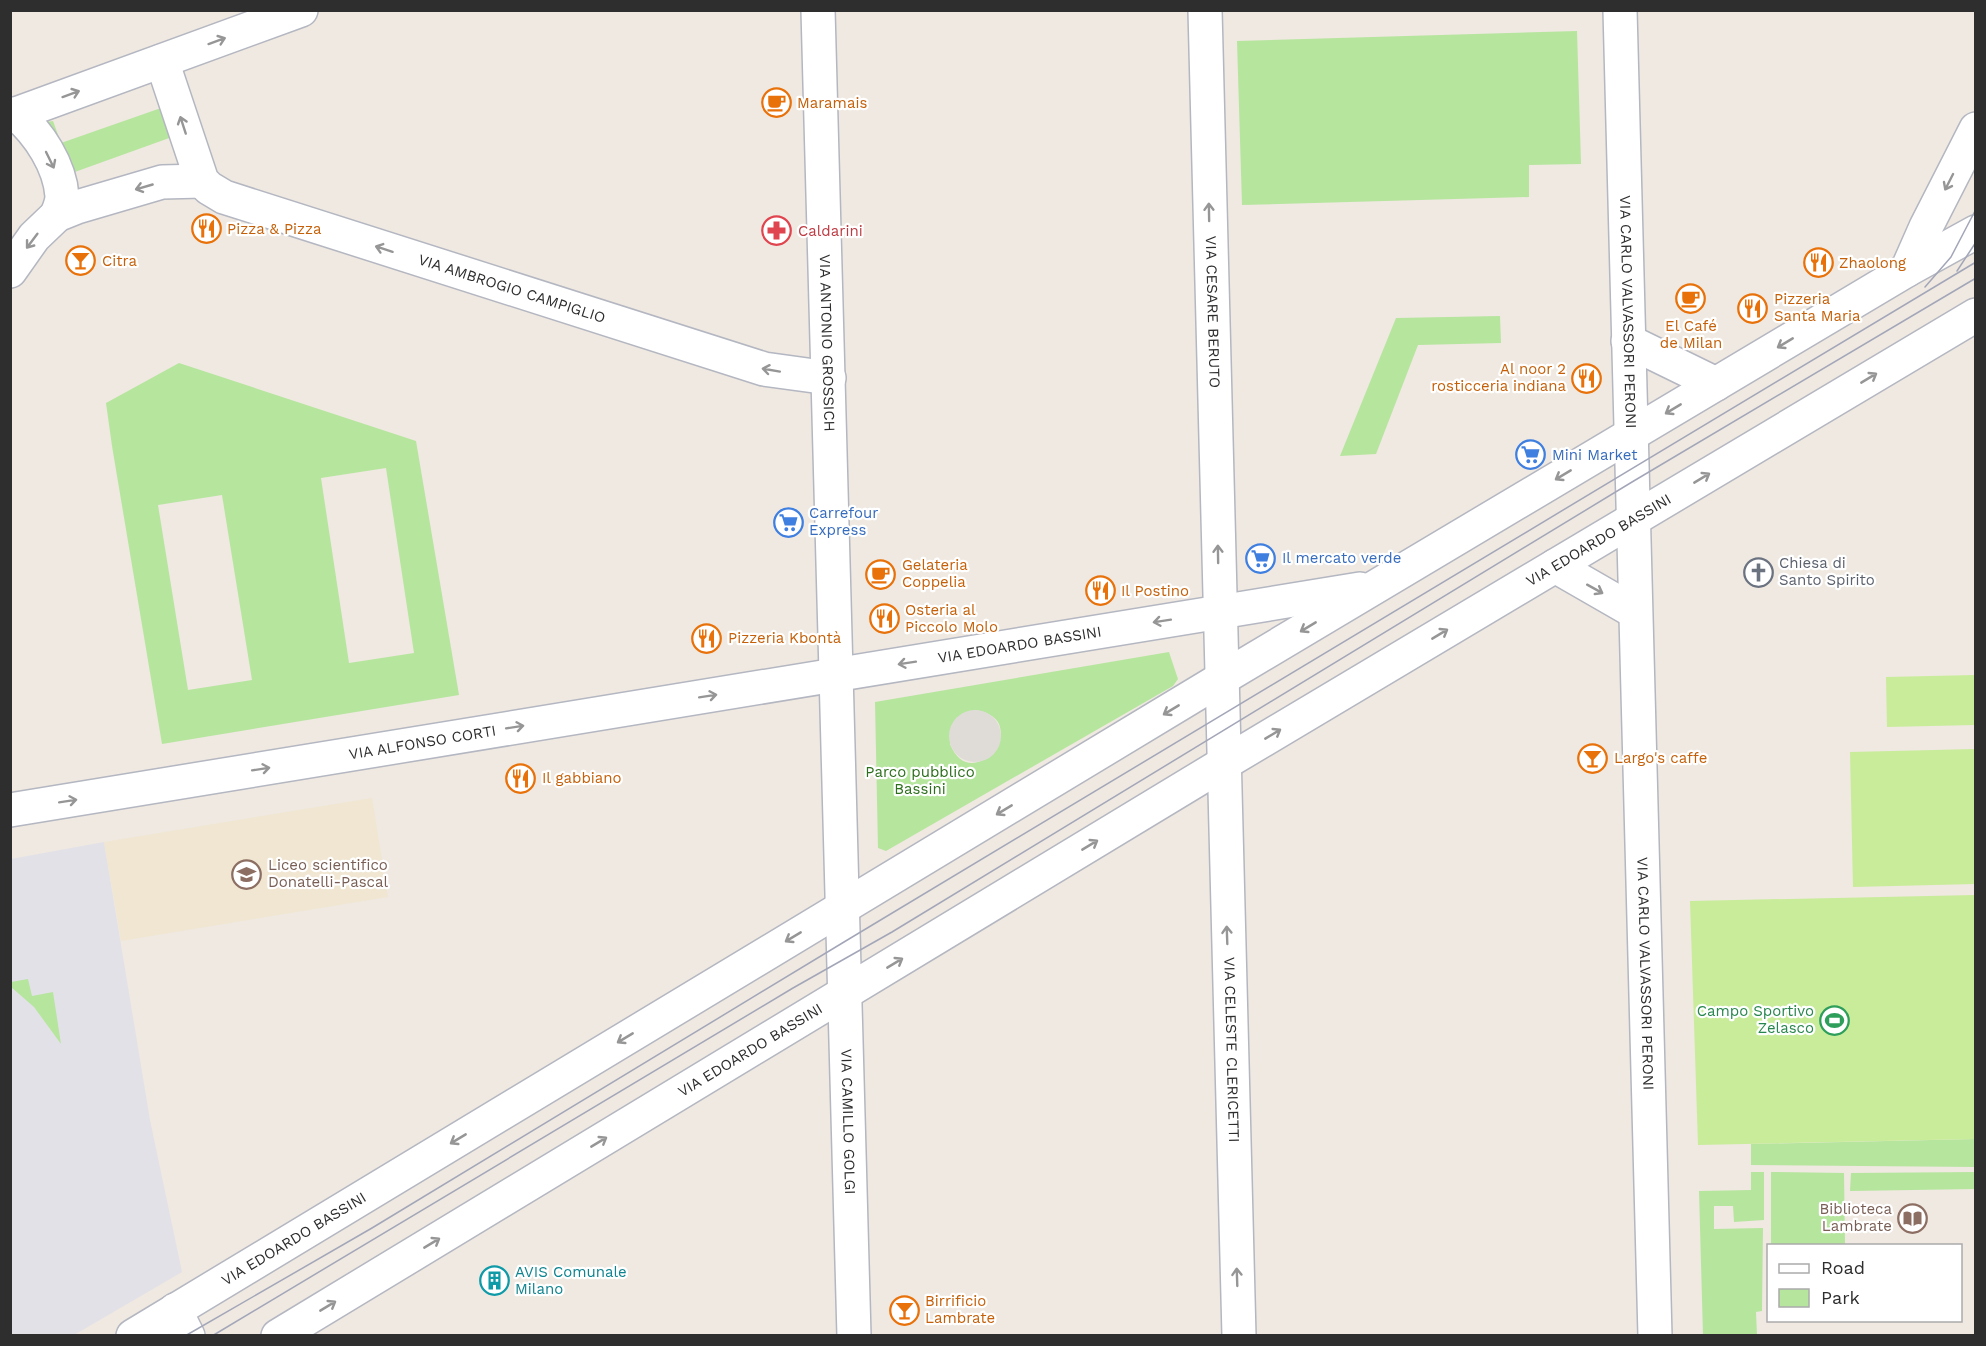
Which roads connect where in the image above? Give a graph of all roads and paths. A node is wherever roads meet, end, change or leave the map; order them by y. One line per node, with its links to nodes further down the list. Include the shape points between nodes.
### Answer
1 (302, 10): 5 (street, one-way to 1)
2 (818, 10): 15 (street, VIA ANTONIO GROSSICH)
3 (1204, 10): 21 (street, VIA CESARE BERUTO, one-way to 3)
4 (1620, 10): 14 (street, VIA CARLO VALVASSORI PERONI)
5 (162, 61): 6 (street, one-way to 5); 8 (street, one-way to 5)
6 (13, 114): 9 (street, one-way to 9, via 35,133 59,180 62,199)
7 (1976, 129): 11 (street, one-way to 11)
8 (202, 181): 9 (street, one-way to 9, via 162,182); 15 (street, VIA AMBROGIO CAMPIGLIO, one-way to 8, via 764,369 730,359 244,205 217,194)
9 (57, 215): 12 (street, one-way to 12, via 34,237)
10 (1976, 232): 11 (street, VIA EDOARDO BASSINI)
11 (1907, 270): 16 (street, VIA EDOARDO BASSINI, one-way to 16)
12 (10, 271)
13 (1976, 315): 18 (street, VIA EDOARDO BASSINI, one-way to 13)
14 (1628, 341): 16 (street); 17 (street, VIA CARLO VALVASSORI PERONI)
15 (829, 378): 23 (street, VIA ANTONIO GROSSICH)
16 (1716, 384): 17 (street, VIA EDOARDO BASSINI, one-way to 17)
17 (1631, 434): 18 (street, VIA CARLO VALVASSORI PERONI); 20 (street, VIA EDOARDO BASSINI, one-way to 20)
18 (1633, 518): 19 (street, VIA EDOARDO BASSINI); 22 (street, VIA CARLO VALVASSORI PERONI)
19 (1555, 566): 22 (street, one-way to 22); 25 (street, VIA EDOARDO BASSINI, one-way to 19)
20 (1376, 586): 21 (street, VIA EDOARDO BASSINI); 24 (street, VIA EDOARDO BASSINI, one-way to 24)
21 (1219, 612): 23 (street, VIA EDOARDO BASSINI, one-way to 23); 24 (street)
22 (1635, 612): 34 (street, VIA CARLO VALVASSORI PERONI)
23 (836, 675): 26 (street, VIA ALFONSO CORTI, one-way to 23); 27 (street)
24 (1221, 679): 25 (street); 27 (street, VIA EDOARDO BASSINI, one-way to 27)
25 (1223, 764): 28 (street, VIA EDOARDO BASSINI, one-way to 25); 33 (street, VIA CELESTE CLERICETTI, one-way to 25)
26 (10, 810)
27 (843, 907): 28 (street, VIA CAMILLO GOLGI); 29 (street, VIA EDOARDO BASSINI, one-way to 29)
28 (845, 993): 31 (street, VIA EDOARDO BASSINI, one-way to 28); 32 (street, VIA CAMILLO GOLGI)
29 (182, 1323): 30 (street, VIA EDOARDO BASSINI)
30 (134, 1335)
31 (278, 1335)
32 (854, 1335)
33 (1239, 1335)
34 (1655, 1335)

